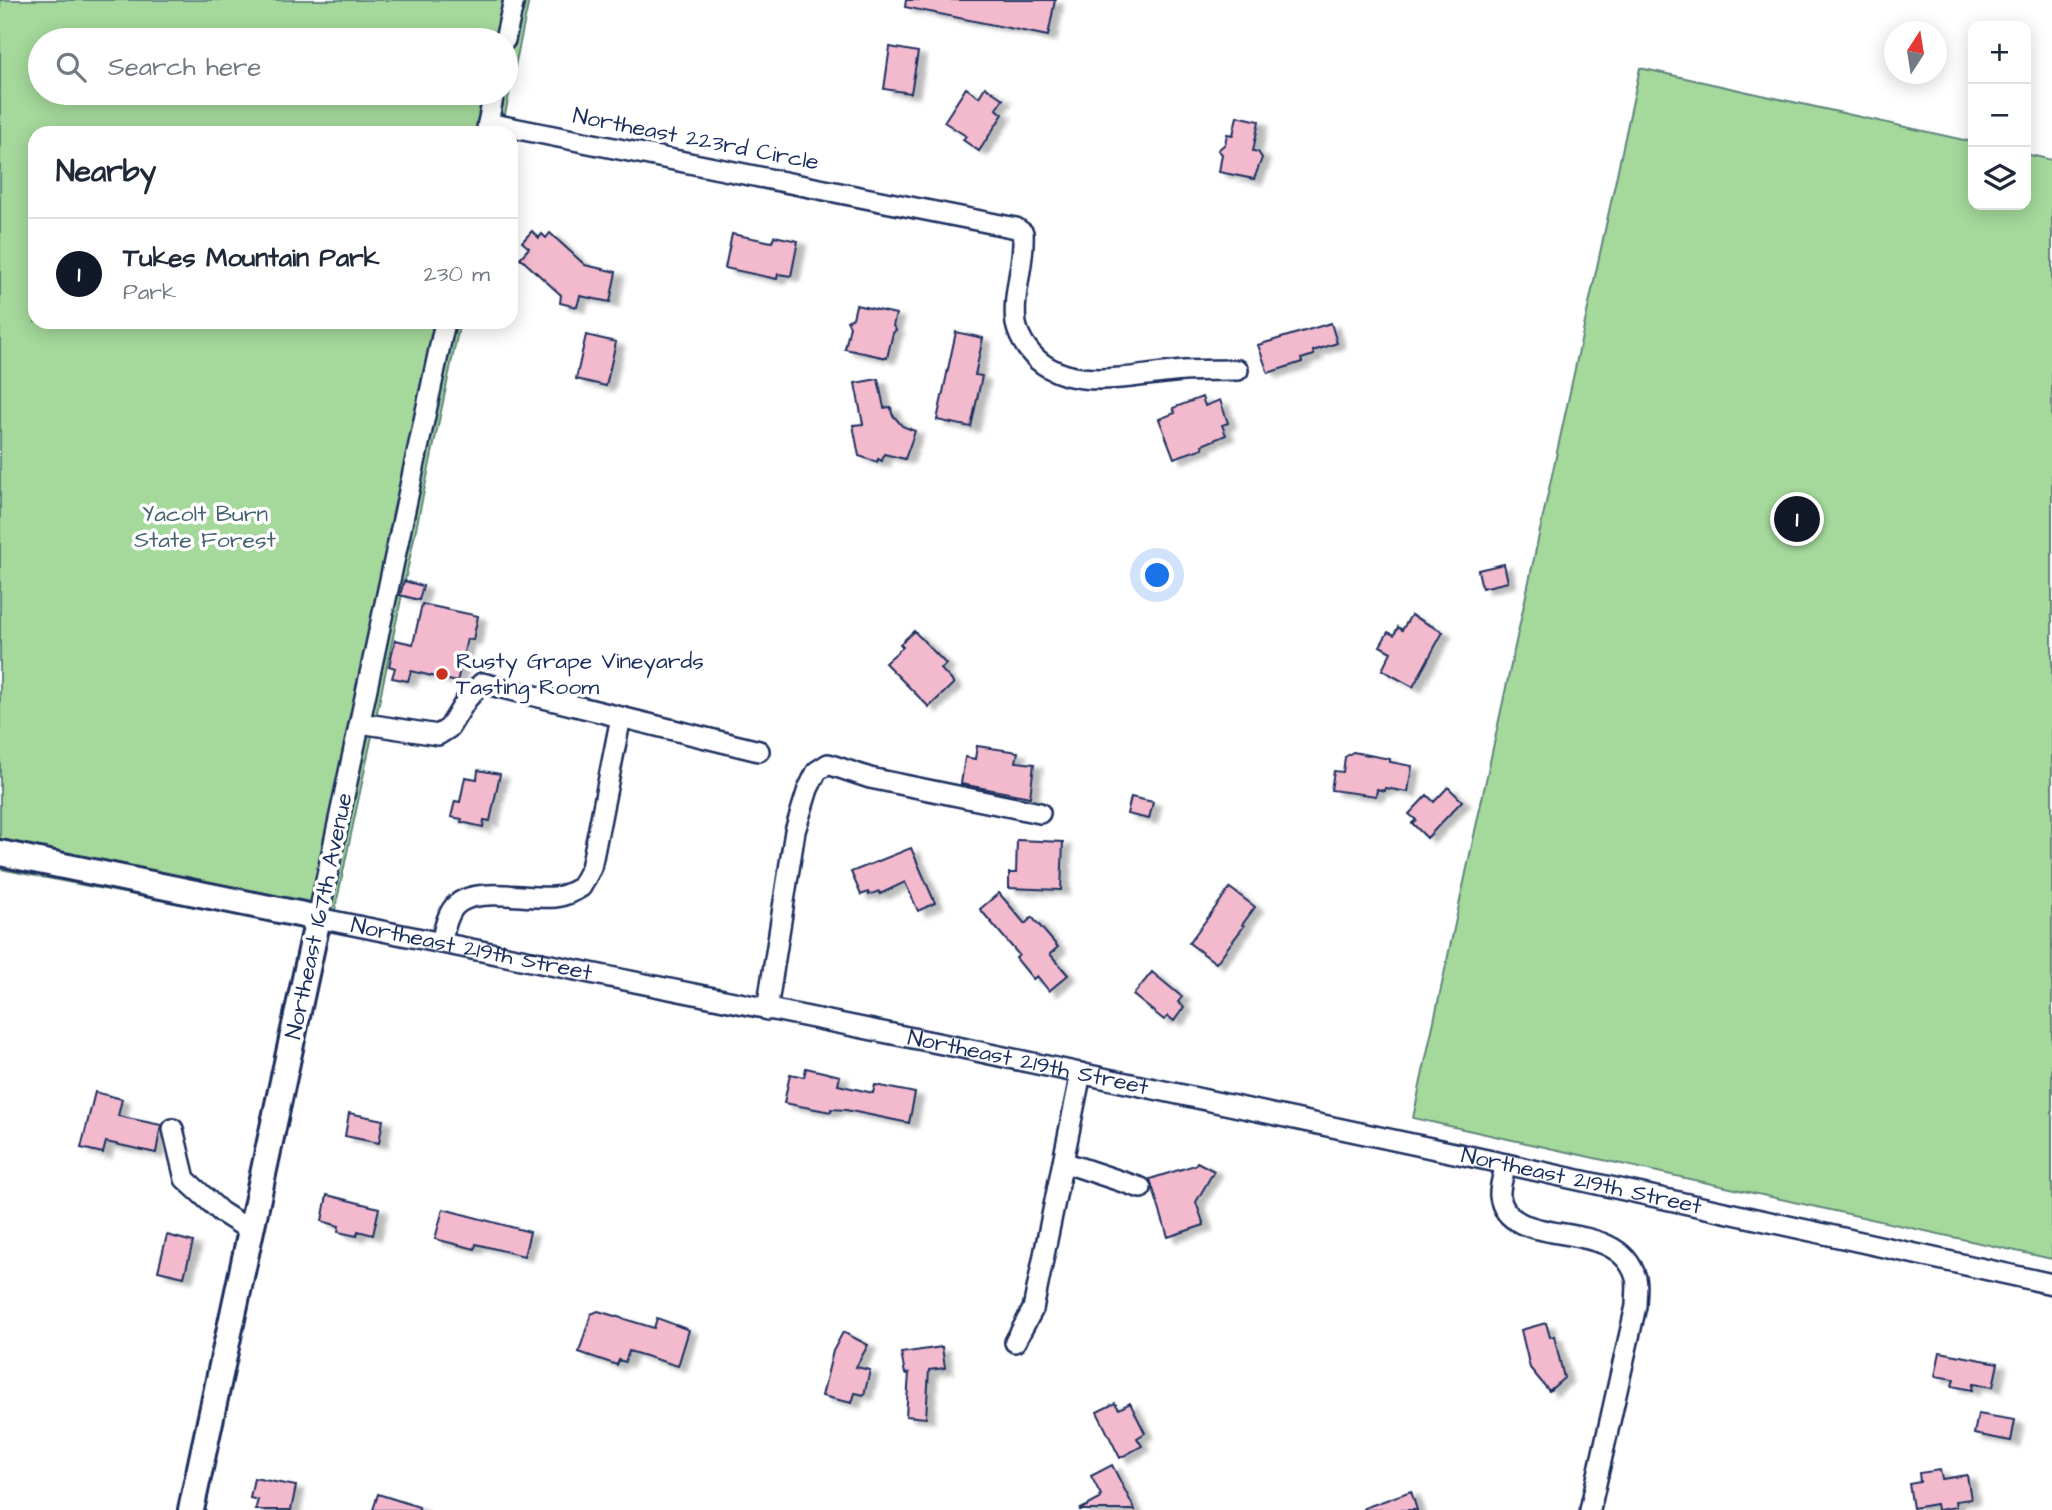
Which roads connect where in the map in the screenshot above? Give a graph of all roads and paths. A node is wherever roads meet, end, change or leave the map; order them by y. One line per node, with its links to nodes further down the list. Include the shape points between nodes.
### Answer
1 (514, 0): 2 (street)
2 (508, 28)
3 (492, 105): 4 (street)
4 (487, 126)
5 (518, 134): 7 (street, Northeast 223rd Circle, via 1016,228 1023,233 1024,253 1016,324 1034,358 1051,370 1106,379)
6 (444, 329): 9 (street, Northeast 167th Avenue)
7 (1238, 370)
8 (621, 717): 9 (street, via 482,683 449,728 438,735); 10 (street); 14 (street, via 591,868 581,887 556,897 466,899 451,912)
9 (360, 723): 13 (street, Northeast 167th Avenue)
10 (759, 751)
11 (1040, 813): 15 (street, via 870,778 828,764 817,771 795,831)
12 (0, 853): 13 (main road, Northeast 219th Street)
13 (318, 918): 14 (street, Northeast 219th Street); 21 (main road, Northeast 167th Avenue)
14 (441, 943): 15 (street, Northeast 219th Street)
15 (768, 1010): 16 (street, Northeast 219th Street)
16 (1081, 1073): 18 (street); 19 (street, Northeast 219th Street)
17 (173, 1129): 21 (street, via 185,1179 221,1212)
18 (1063, 1162): 20 (street); 23 (street, via 1033,1309)
19 (1506, 1164): 22 (street, Northeast 219th Street); 25 (street, via 1500,1196 1507,1214 1523,1226 1610,1245 1626,1258 1636,1279 1636,1306)
20 (1140, 1188)
21 (251, 1231): 24 (main road, Northeast 167th Avenue)
22 (2052, 1284)
23 (1015, 1342)
24 (191, 1510)
25 (1590, 1510)

